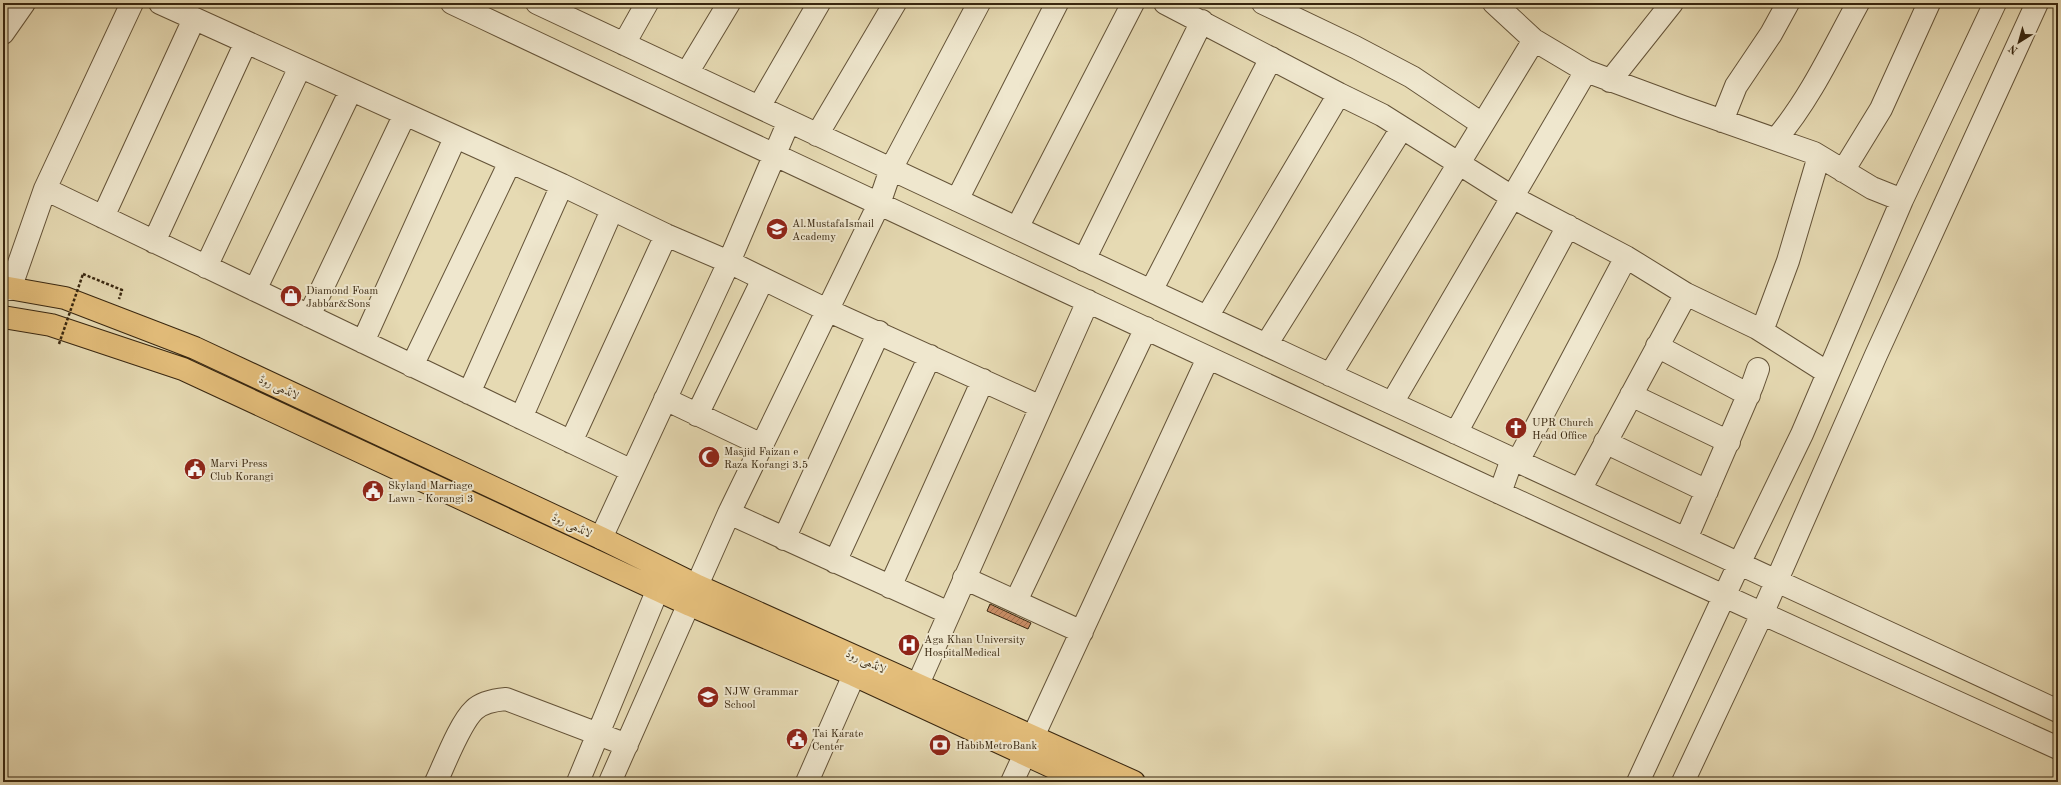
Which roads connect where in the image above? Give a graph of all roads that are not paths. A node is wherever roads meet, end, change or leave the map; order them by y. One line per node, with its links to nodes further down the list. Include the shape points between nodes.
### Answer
1 (24, 3): 24 (street)
2 (132, 3): 51 (street)
3 (160, 3): 22 (street)
4 (452, 3): 44 (street)
5 (537, 3): 27 (street)
6 (647, 3): 27 (street)
7 (728, 3): 31 (street)
8 (819, 3): 35 (street)
9 (895, 3): 41 (street)
10 (979, 3): 48 (street)
11 (1057, 3): 53 (street)
12 (1133, 3): 59 (street)
13 (1165, 3): 23 (street)
14 (1264, 3): 39 (street, via 1412,77)
15 (1672, 3): 32 (street)
16 (1788, 3): 38 (street, via 1771,34 1736,86)
17 (1858, 3): 43 (street, via 1825,64)
18 (1929, 3): 49 (street, via 1881,109)
19 (1995, 3): 54 (street)
20 (2037, 3): 115 (street)
21 (1506, 7): 25 (street)
22 (194, 19): 26 (street); 57 (street)
23 (1202, 21): 28 (street); 63 (street)
24 (3, 33)
25 (1534, 40): 30 (street); 39 (street)
26 (246, 42): 29 (street); 61 (street)
27 (624, 44): 31 (street)
28 (1271, 58): 34 (street); 68 (street)
29 (300, 67): 33 (street); 65 (street)
30 (1586, 71): 32 (street); 52 (street)
31 (687, 73): 35 (street)
32 (1610, 81): 38 (street)
33 (351, 90): 36 (street); 69 (street)
34 (1339, 94): 40 (street, via 1382,114); 75 (street)
35 (758, 107): 37 (street)
36 (404, 114): 42 (street); 73 (street)
37 (789, 121): 41 (street); 44 (street)
38 (1722, 121): 43 (street)
39 (1482, 124): 47 (street)
40 (1402, 128): 47 (street); 80 (street)
41 (817, 135): 48 (street)
42 (455, 138): 46 (street); 79 (street)
43 (1776, 139): 45 (street)
44 (776, 156): 55 (street); 64 (street)
45 (1819, 156): 49 (street); 77 (street, via 1788,261)
46 (510, 162): 50 (street); 84 (street)
47 (1458, 164): 52 (street); 87 (street)
48 (891, 169): 53 (street); 55 (street)
49 (1843, 170): 54 (street, via 1872,188)
50 (562, 185): 56 (street); 89 (street)
51 (44, 189): 57 (street); 67 (street)
52 (1512, 197): 58 (street); 93 (street)
53 (957, 200): 59 (street)
54 (1902, 200): 86 (street)
55 (879, 204): 71 (street); 72 (street)
56 (612, 210): 60 (street); 96 (street)
57 (103, 217): 61 (street)
58 (1568, 226): 62 (street); 97 (street)
59 (1017, 228): 63 (street)
60 (666, 235): 64 (street); 98 (street)
61 (154, 242): 65 (street)
62 (1626, 257): 70 (street); 102 (street)
63 (1084, 260): 68 (street)
64 (729, 262): 66 (street); 92 (street)
65 (206, 267): 69 (street)
66 (763, 279): 72 (street); 95 (street)
67 (6, 288): 108 (main road, لانڈھی روڈ, via 65,298 195,348)
68 (1147, 289): 75 (street); 76 (street)
69 (255, 290): 73 (street)
70 (1686, 294): 77 (street); 81 (street)
71 (1088, 301): 76 (street); 94 (street)
72 (827, 310): 78 (street); 101 (street)
73 (309, 316): 79 (street)
74 (3, 317): 114 (main road, لانڈھی روڈ, via 51,325 183,369)
75 (1207, 317): 80 (street)
76 (1137, 324): 83 (street); 119 (street)
77 (1762, 331): 86 (street)
78 (879, 332): 82 (street); 109 (street)
79 (363, 342): 84 (street)
80 (1266, 345): 87 (street)
81 (1657, 346): 90 (street); 91 (street)
82 (930, 356): 88 (street); 111 (street)
83 (1208, 358): 106 (street); 122 (street)
84 (412, 366): 89 (street)
85 (1758, 369): 91 (street)
86 (1828, 373): 112 (street, via 1802,434)
87 (1330, 375): 93 (street)
88 (983, 380): 94 (street); 116 (street)
89 (469, 393): 96 (street)
90 (1631, 394): 99 (street); 100 (street)
91 (1749, 395): 100 (street)
92 (665, 399): 95 (street); 103 (street)
93 (1392, 403): 97 (street)
94 (1041, 407): 113 (street)
95 (697, 415): 101 (street)
96 (521, 418): 98 (street)
97 (1456, 433): 102 (street)
98 (571, 442): 103 (street)
99 (1605, 442): 104 (street); 105 (street)
100 (1728, 442): 105 (street)
101 (762, 445): 107 (street)
102 (1515, 460): 104 (street); 106 (street)
103 (632, 471): 108 (street)
104 (1580, 490): 110 (street)
105 (1707, 491): 110 (street)
106 (1500, 493): 118 (street)
107 (729, 513): 109 (street); 117 (street)
108 (601, 538): 114 (main road, لانڈھی روڈ)
109 (784, 539): 111 (street)
110 (1686, 539): 112 (street)
111 (835, 562): 116 (street)
112 (1739, 564): 115 (street); 118 (street)
113 (964, 578): 119 (street); 120 (street)
114 (661, 580): 117 (main road, لانڈھی روڈ); 126 (street)
115 (1775, 580): 121 (street); 125 (street)
116 (890, 587): 120 (street)
117 (694, 596): 123 (main road, لانڈھی روڈ); 124 (main road, لانڈھی روڈ); 127 (street)
118 (1724, 597): 121 (street); 137 (street)
119 (1016, 601): 122 (street)
120 (949, 613): 124 (street)
121 (1762, 614): 129 (street); 138 (street)
122 (1082, 632): 128 (street)
123 (854, 675): 128 (main road, لانڈھی روڈ); 133 (street)
124 (918, 684): 128 (main road, لانڈھی روڈ)
125 (2058, 711)
126 (598, 734): 127 (street); 130 (street, via 506,700 494,700 474,709 466,720); 131 (street)
127 (627, 745): 132 (street)
128 (1029, 746): 134 (street); 135 (main road, لانڈھی روڈ); 136 (main road, لانڈھی روڈ)
129 (2058, 748)
130 (436, 782)
131 (578, 782)
132 (610, 782)
133 (807, 782)
134 (1012, 782)
135 (1085, 782)
136 (1134, 782)
137 (1638, 782)
138 (1683, 782)

